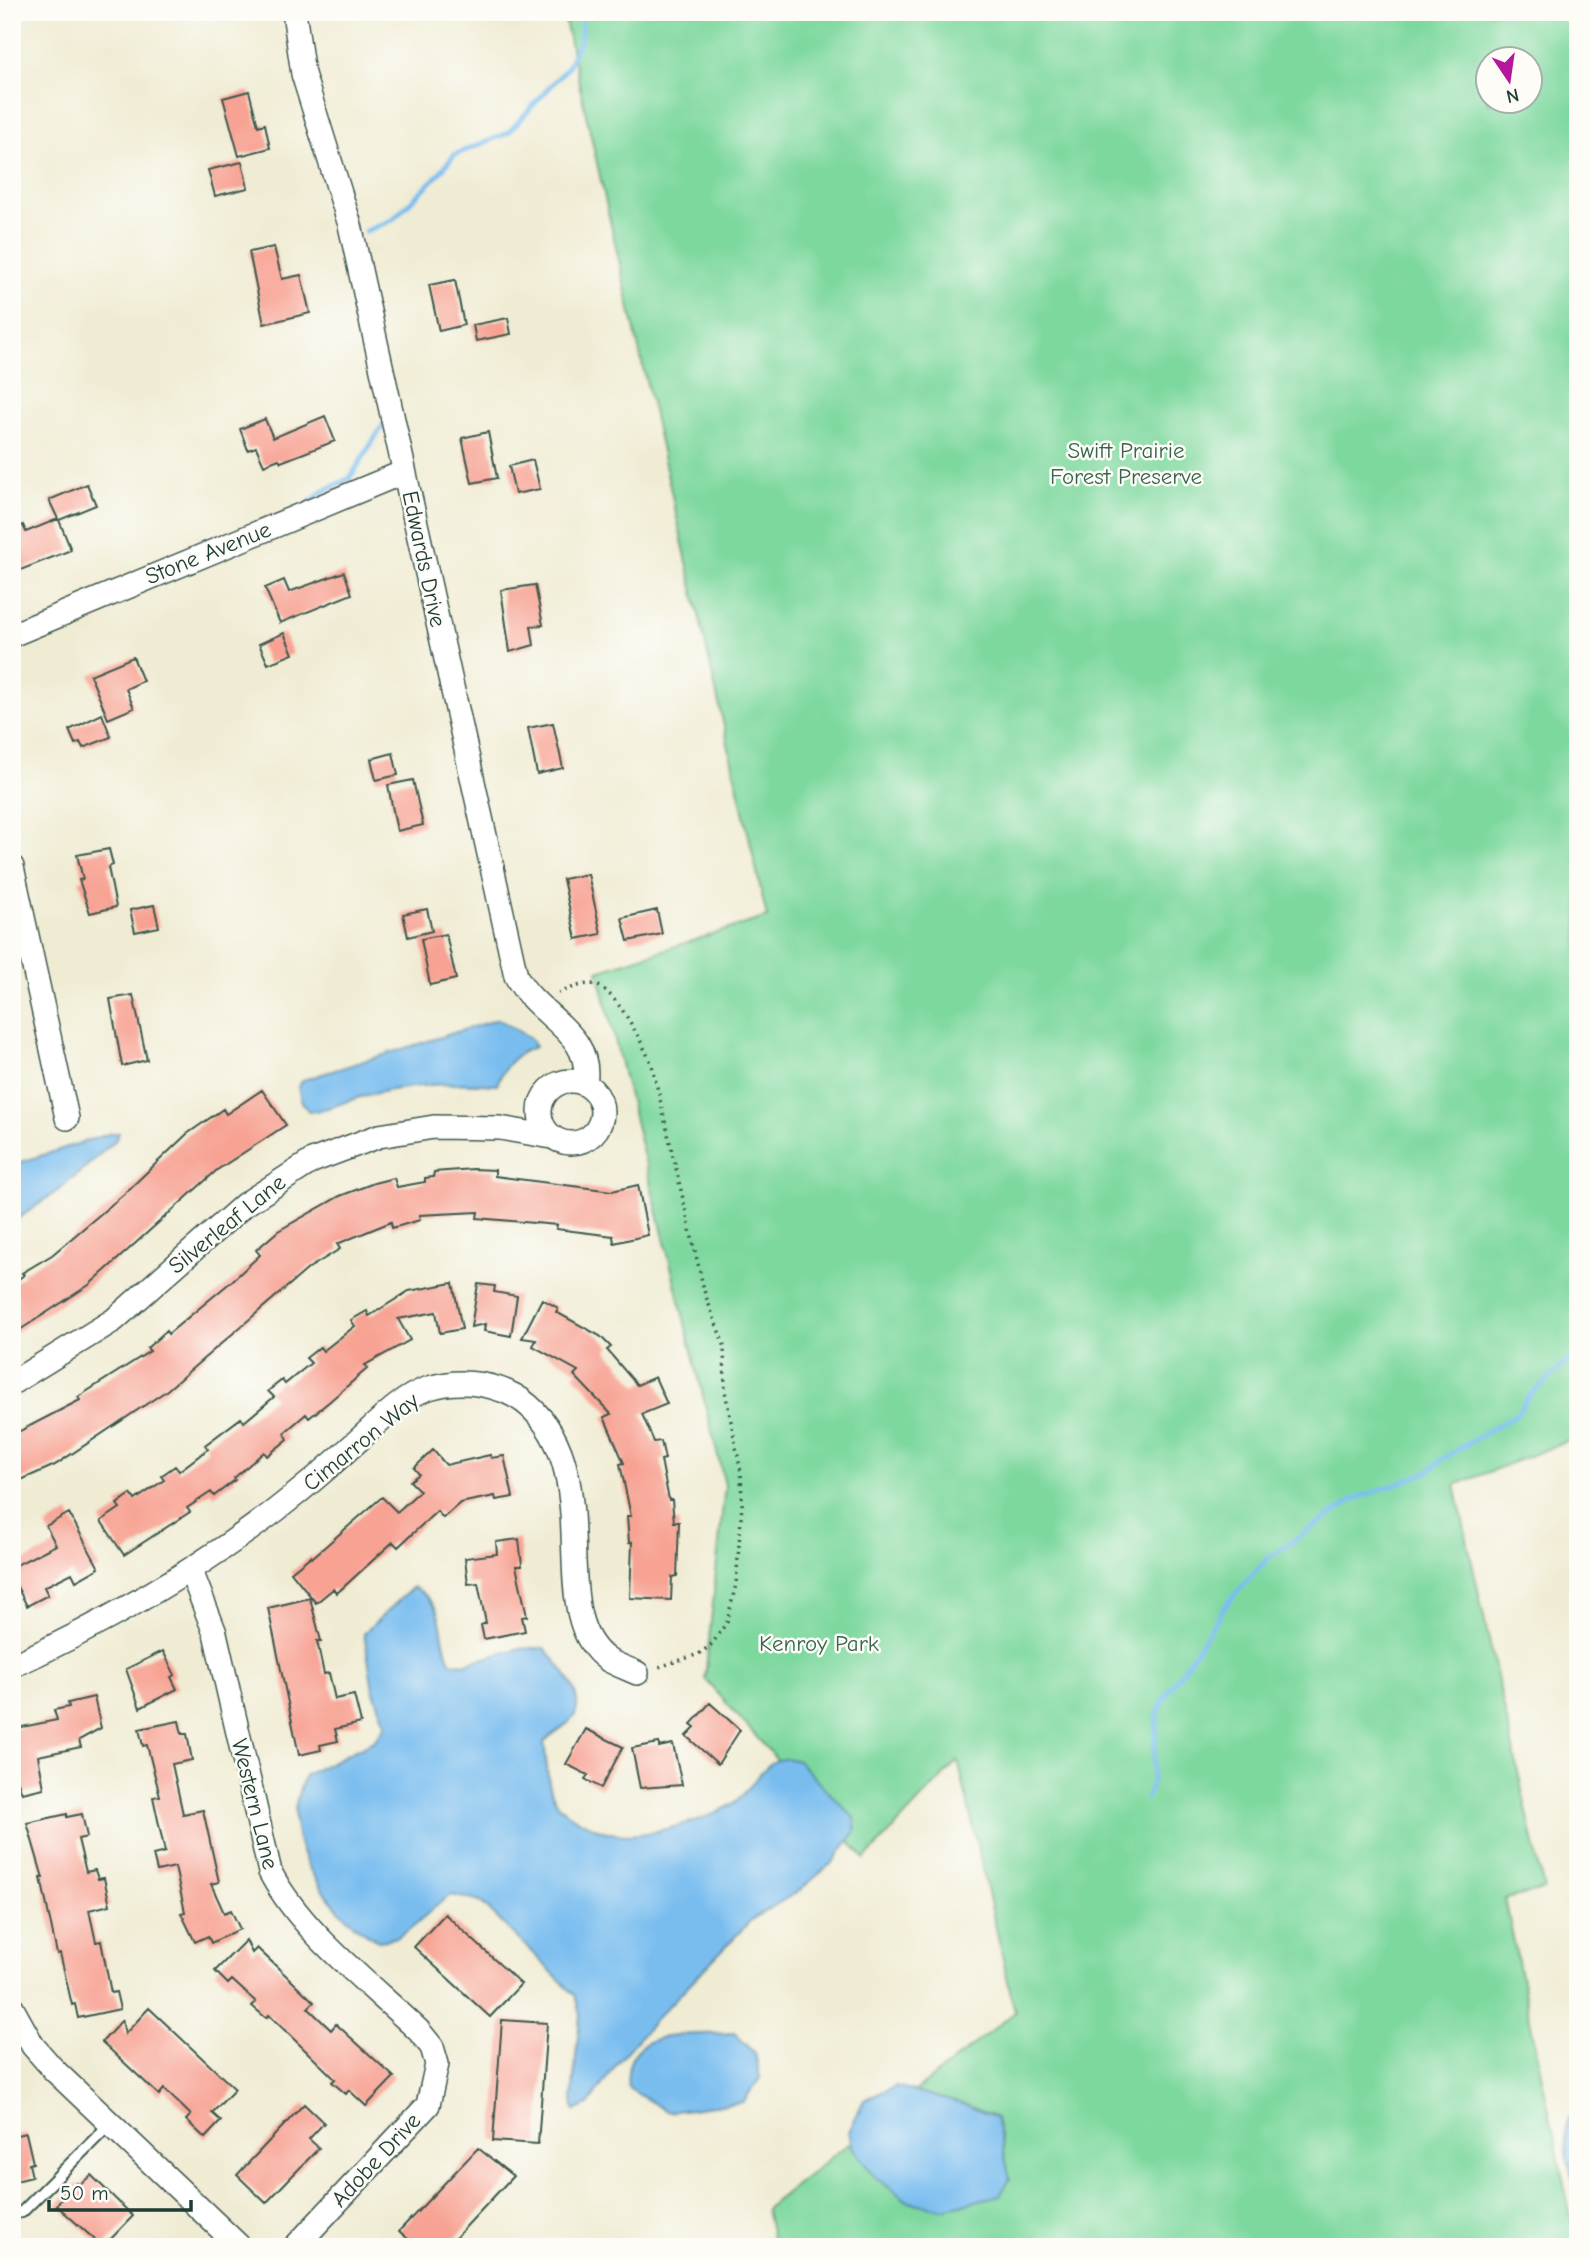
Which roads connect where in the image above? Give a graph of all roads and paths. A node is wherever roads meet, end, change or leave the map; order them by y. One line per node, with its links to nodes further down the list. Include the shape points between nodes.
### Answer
1 (294, 12): 2 (street, Edwards Drive, via 303,74 350,225)
2 (404, 472): 3 (street, Stone Avenue); 6 (street, Edwards Drive, via 516,976 524,993 575,1038 585,1055)
3 (12, 635)
4 (12, 867): 7 (street)
5 (550, 996): 12 (path, via 590,984 605,988 642,1041 652,1065 705,1294 723,1345 725,1391 741,1472 736,1584 727,1622 699,1654)
6 (585, 1084): 8 (street, via 565,1081 545,1094 540,1117); 8 (street, Silverleaf Lane, via 602,1107 596,1130 576,1142)
7 (67, 1118)
8 (552, 1137): 9 (street, Silverleaf Lane, via 469,1126 434,1127 379,1136 312,1161 244,1205 114,1320)
9 (12, 1383)
10 (191, 1571): 11 (street, Cimarron Way, via 80,1635); 12 (street, Cimarron Way, via 312,1483 416,1394 460,1382 496,1388 528,1405 561,1449 573,1511 574,1585 582,1619 607,1659); 14 (street, Western Lane, via 215,1633 270,1872 306,1923 419,2031)
11 (12, 1666)
12 (637, 1673)
13 (12, 2008): 15 (street, via 33,2046)
14 (438, 2063): 18 (street, Adobe Drive, via 428,2105)
15 (110, 2124): 16 (lane, via 22,2211); 17 (street)
16 (12, 2214)
17 (240, 2247)
18 (295, 2247)

